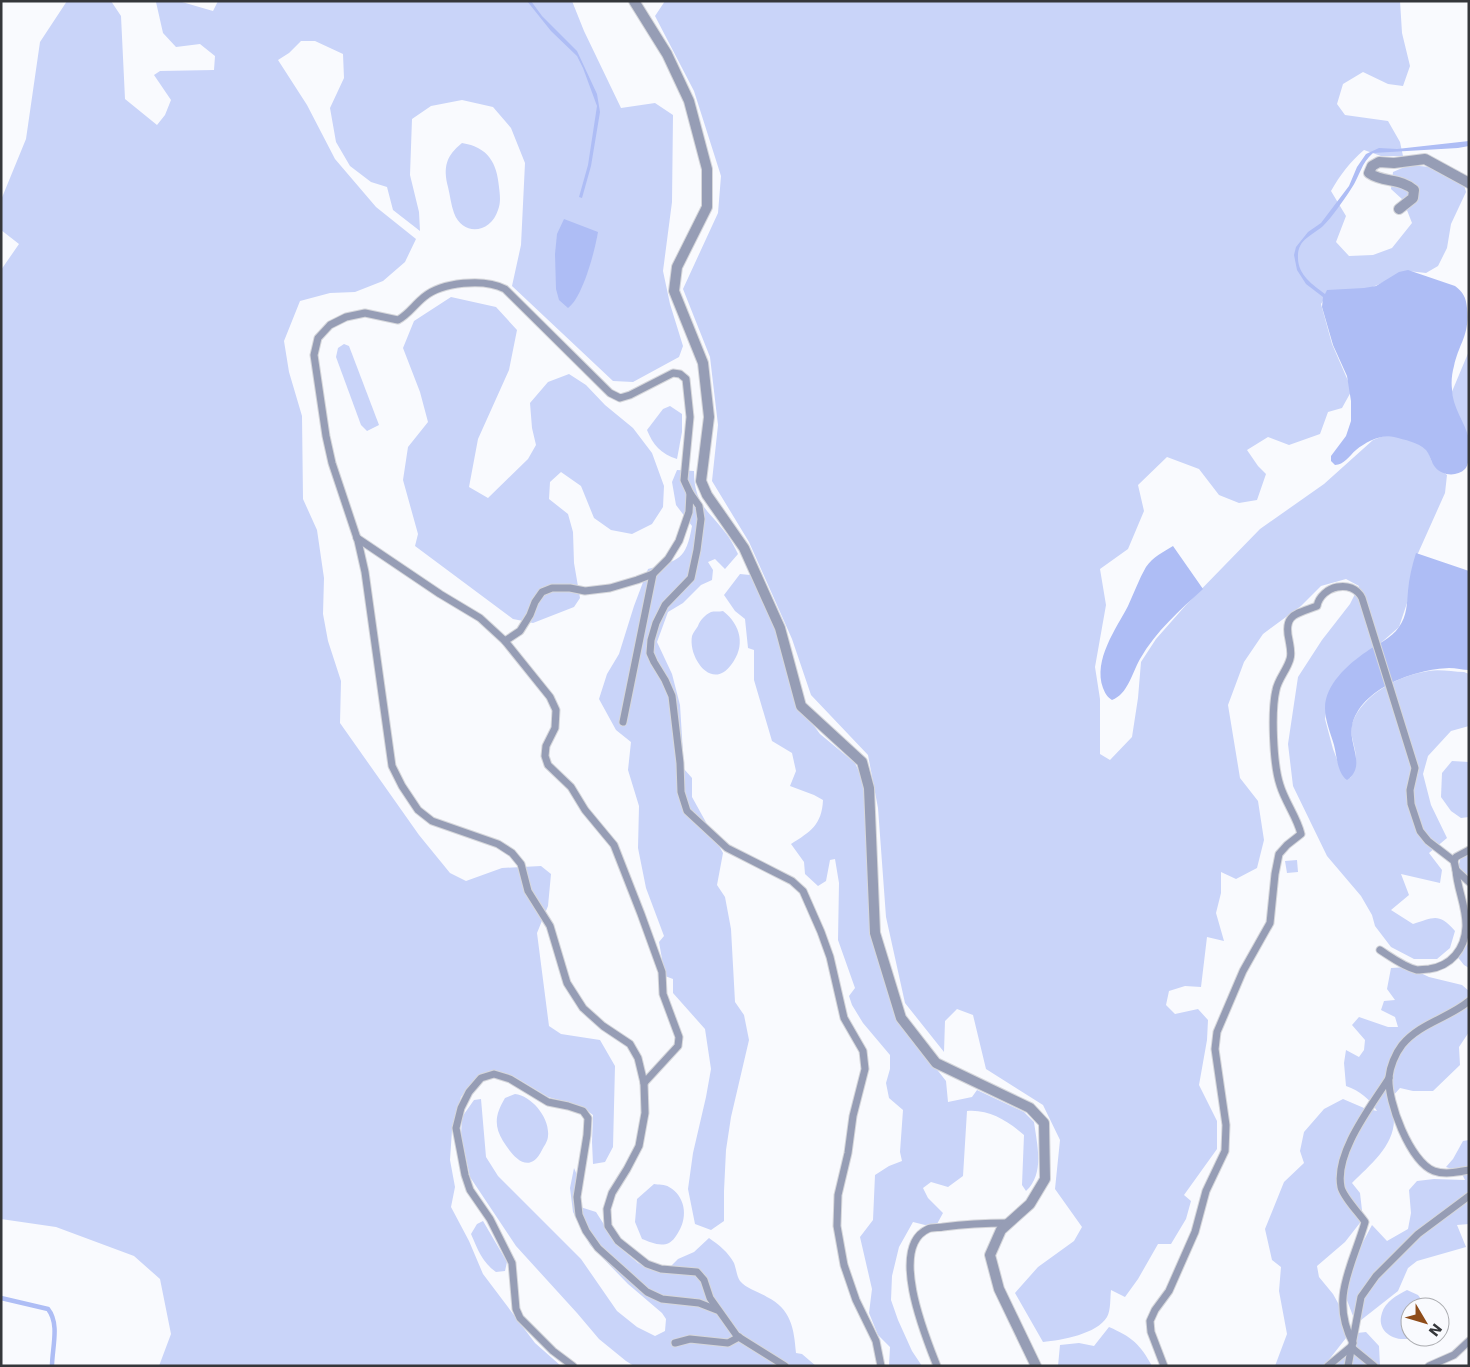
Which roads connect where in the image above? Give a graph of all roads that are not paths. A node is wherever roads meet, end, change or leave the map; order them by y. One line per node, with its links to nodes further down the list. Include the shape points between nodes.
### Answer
1 (634, 1): 19 (street, via 667,54 688,102 707,169 707,207 677,267 674,291 703,363 710,417 701,481 707,495 744,548 772,610 802,706 862,762 869,788 874,933 901,1018 936,1064 1030,1108 1044,1122 1045,1179 1030,1204)
2 (1469, 183): 3 (street, via 1425,160 1379,162 1369,173 1377,179 1408,185 1414,190 1413,198)
3 (1399, 209)
4 (690, 493): 5 (lane, via 684,480 690,417 686,379 680,374 673,374 620,398 610,393 505,289 496,284 478,282 455,285 424,297 398,320 365,313 346,317 330,325 318,338 314,355 326,436); 6 (lane, via 689,512 679,541); 29 (lane, via 699,506 701,519 691,578 665,605 650,640 650,654 672,696 681,792 687,811 727,848 792,881 804,891 830,957 844,1018 863,1051 865,1069 838,1195 837,1226 844,1265 856,1300 876,1341)
5 (357, 538): 7 (lane, via 480,618); 16 (lane, via 365,572 392,766 402,786 418,810 432,821 498,844 521,864 528,891 550,926 567,983 583,1008 630,1044 638,1058)
6 (653, 574): 7 (lane, via 610,588 552,588 542,592 520,631); 8 (lane)
7 (505, 642): 16 (lane, via 550,697 556,710 554,728 546,746 548,765 571,787 614,845 662,972 663,994 679,1037 678,1046)
8 (623, 722)
9 (1469, 850): 10 (lane)
10 (1454, 861): 11 (lane); 32 (lane, via 1420,831 1411,804 1410,790 1415,768 1362,598 1352,588 1336,587 1325,592 1317,606 1291,616 1287,623 1290,659 1276,689 1273,711 1275,766 1301,834 1279,854 1270,923 1243,971 1216,1032 1215,1049 1226,1125 1225,1151 1169,1291 1150,1321 1150,1332)
11 (1456, 870): 12 (lane); 13 (lane, via 1466,926 1463,944 1455,957 1446,964 1418,970)
12 (1469, 882)
13 (1380, 950)
14 (1469, 1001): 15 (lane, via 1415,1033 1394,1059)
15 (1389, 1078): 17 (lane, via 1390,1094 1410,1149 1434,1171 1452,1173); 26 (lane, via 1358,1127 1341,1170 1341,1188 1366,1222 1347,1271 1342,1298 1343,1319)
16 (644, 1083): 20 (lane, via 645,1113 639,1146 612,1193 607,1209 608,1226 618,1241 647,1264 661,1269 697,1272)
17 (1469, 1170)
18 (1469, 1196): 26 (lane, via 1418,1234 1376,1276 1361,1297)
19 (1009, 1223): 30 (lane, via 968,1223 928,1229 914,1240 910,1284); 31 (street, via 1001,1230 990,1255 999,1289)
20 (707, 1289): 21 (lane, via 707,1296); 22 (lane)
21 (698, 1303): 22 (lane); 27 (lane, via 662,1299 647,1292 598,1248 586,1231 579,1215 577,1197 588,1135 588,1118 583,1111 548,1102 510,1079 494,1074 480,1078 461,1108 456,1128 465,1175 470,1190 490,1219 512,1263 516,1309 520,1318)
22 (719, 1311): 23 (lane)
23 (740, 1337): 25 (lane, via 728,1343 690,1339); 28 (lane)
24 (1469, 1341): 36 (lane, via 1454,1355)
25 (675, 1343)
26 (1352, 1345): 33 (lane); 34 (lane); 35 (lane)
27 (573, 1366)
28 (785, 1366)
29 (881, 1366)
30 (936, 1366)
31 (1036, 1366)
32 (1164, 1366)
33 (1328, 1366)
34 (1348, 1366)
35 (1374, 1366)
36 (1429, 1366)

